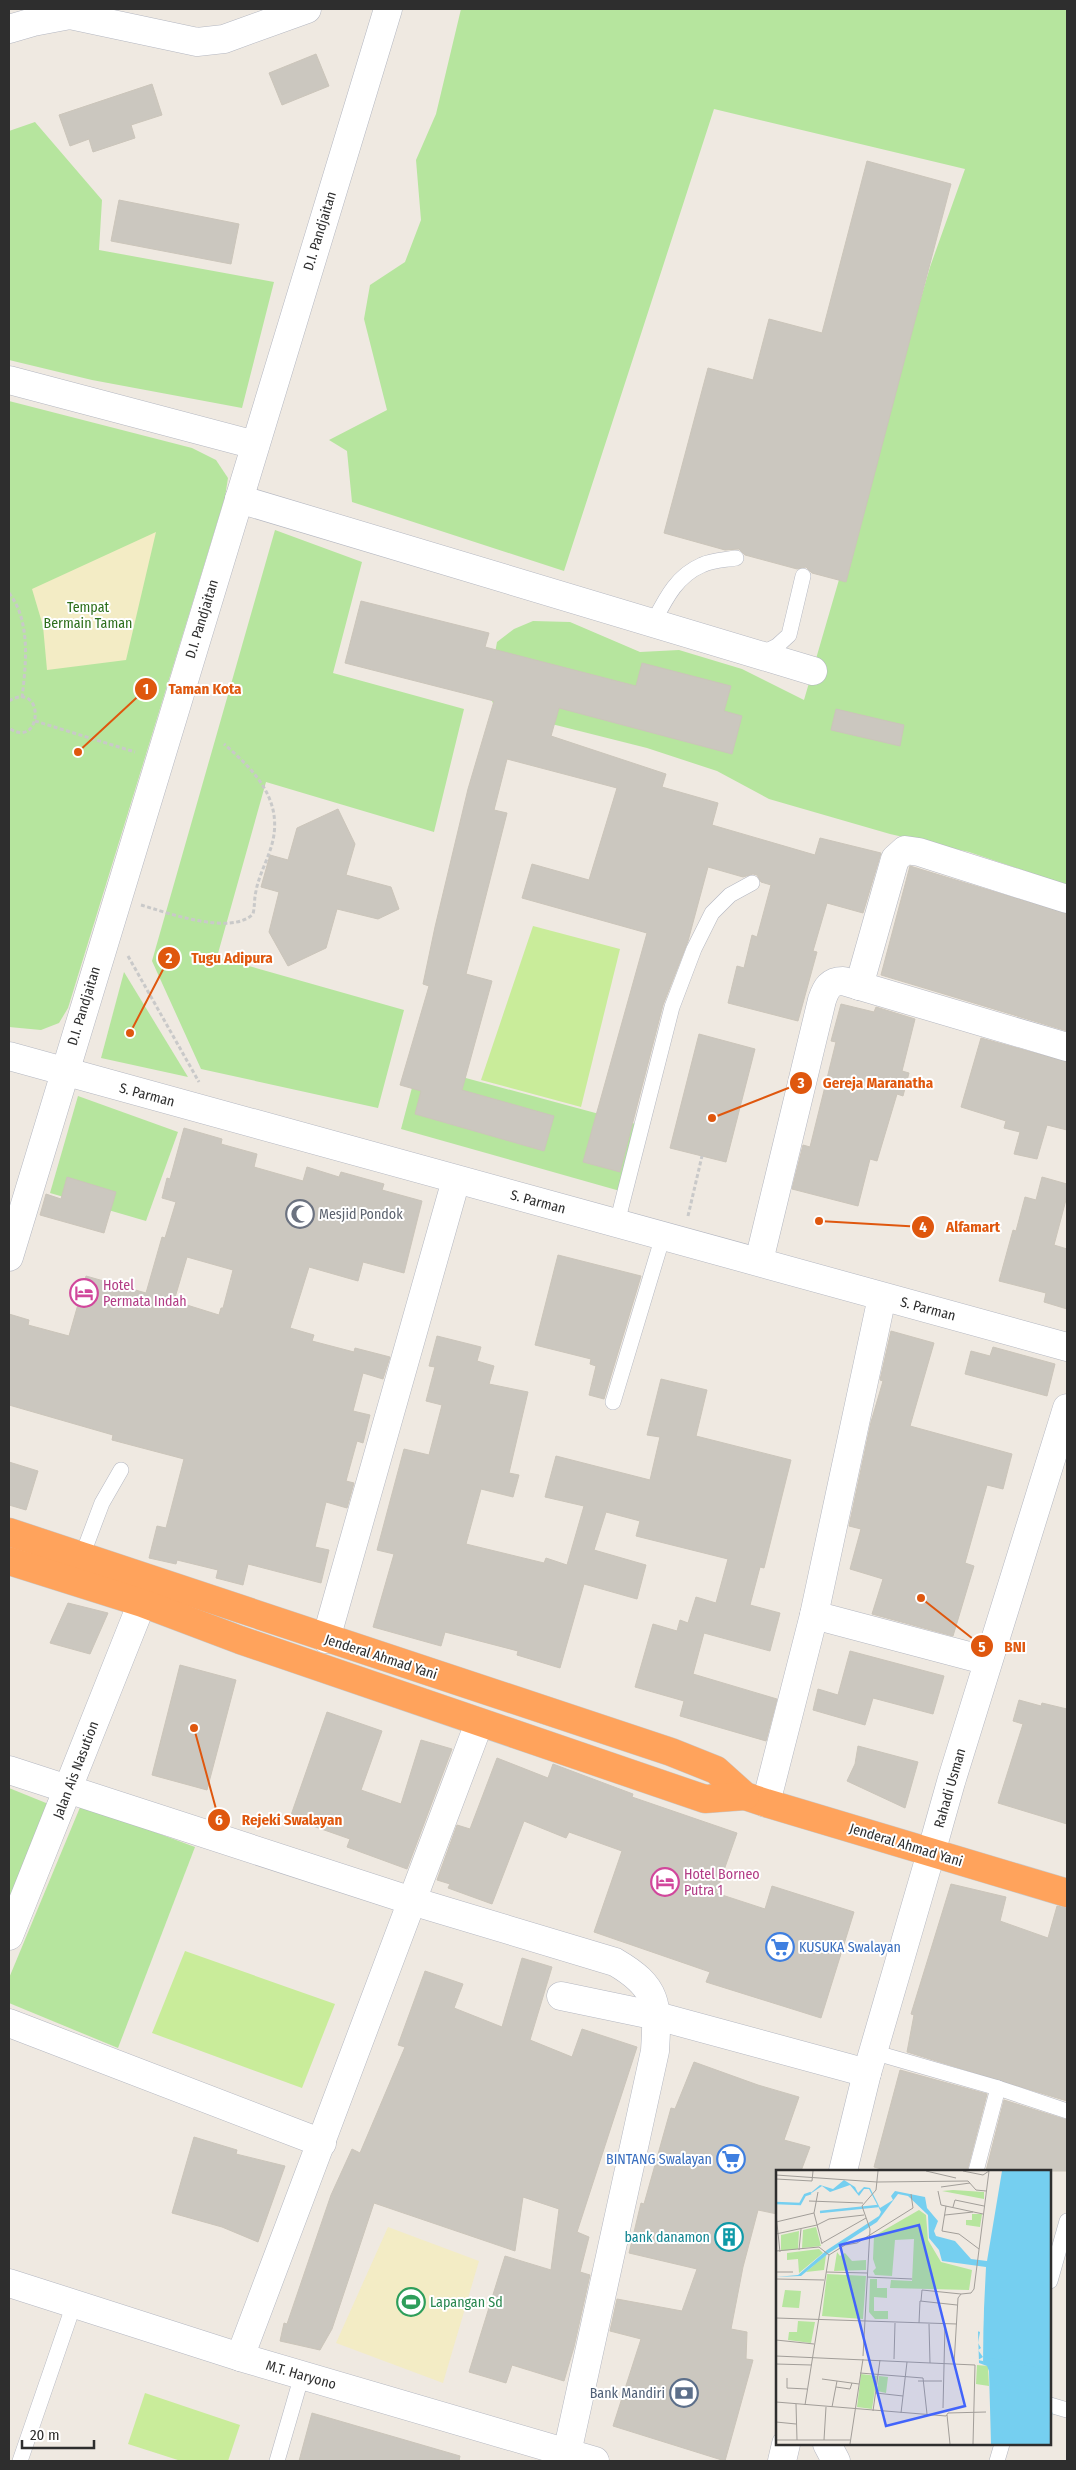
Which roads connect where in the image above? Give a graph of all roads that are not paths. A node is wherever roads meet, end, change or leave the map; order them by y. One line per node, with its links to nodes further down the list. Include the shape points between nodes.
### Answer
1 (307, 9): 3 (street, via 224,39 197,42 70,15)
2 (388, 9): 5 (street, D.I. Pandjaitan)
3 (9, 29)
4 (9, 380): 5 (street)
5 (255, 445): 6 (street, D.I. Pandjaitan)
6 (239, 499): 9 (street); 17 (street, D.I. Pandjaitan)
7 (736, 558): 9 (lane, via 702,564 684,576 672,588)
8 (803, 576): 10 (lane, via 789,635)
9 (653, 623): 10 (street)
10 (760, 655): 11 (street)
11 (813, 671)
12 (752, 883): 19 (lane, via 730,895 712,912 694,949 672,1007)
13 (1067, 899): 14 (street, via 905,850 895,859)
14 (860, 986): 15 (street); 22 (street, via 839,981 831,983 824,994)
15 (1067, 1047)
16 (9, 1056): 17 (street, S. Parman)
17 (63, 1072): 18 (street, S. Parman); 21 (street, D.I. Pandjaitan)
18 (456, 1180): 19 (street, S. Parman); 33 (street)
19 (616, 1223): 20 (street, S. Parman)
20 (674, 1230): 22 (street, S. Parman); 25 (lane)
21 (9, 1257)
22 (759, 1261): 23 (street, S. Parman)
23 (882, 1297): 24 (street, S. Parman); 32 (street)
24 (1067, 1348)
25 (613, 1402)
26 (1067, 1408): 34 (street, Rahadi Usman)
27 (121, 1470): 29 (lane, via 102,1504)
28 (9, 1532): 29 (highway, Jenderal Ahmad Yani)
29 (82, 1556): 31 (highway, Jenderal Ahmad Yani)
30 (9, 1561): 31 (highway, Jenderal Ahmad Yani)
31 (146, 1591): 33 (highway, Jenderal Ahmad Yani); 35 (highway, Jenderal Ahmad Yani, via 240,1640); 37 (street, Jalan Ais Nasution)
32 (814, 1615): 34 (street); 38 (street)
33 (326, 1639): 38 (highway, Jenderal Ahmad Yani, via 671,1752 716,1770)
34 (988, 1660): 39 (street, Rahadi Usman)
35 (479, 1723): 38 (highway, Jenderal Ahmad Yani, via 705,1799); 41 (street)
36 (9, 1770): 37 (street)
37 (68, 1790): 41 (street); 42 (street, Jalan Ais Nasution)
38 (755, 1799): 39 (highway, Jenderal Ahmad Yani)
39 (931, 1853): 40 (highway, Jenderal Ahmad Yani); 46 (street, Rahadi Usman)
40 (1067, 1894)
41 (412, 1901): 44 (street, via 615,1962 637,1975 648,1989); 49 (street)
42 (9, 1936)
43 (561, 1996): 44 (street)
44 (657, 2016): 46 (street); 63 (street, via 655,2051)
45 (9, 2022): 49 (street)
46 (870, 2063): 47 (lane); 50 (street, Rahadi Usman)
47 (998, 2088): 48 (lane); 51 (lane)
48 (1067, 2111)
49 (322, 2143): 57 (street)
50 (843, 2170)
51 (976, 2170)
52 (1067, 2221): 53 (lane)
53 (1060, 2235): 54 (lane)
54 (1051, 2276)
55 (9, 2283): 56 (street, M.T. Haryono)
56 (74, 2304): 57 (street, M.T. Haryono); 64 (lane)
57 (240, 2357): 58 (street, M.T. Haryono)
58 (302, 2375): 63 (street, M.T. Haryono); 65 (lane)
59 (1051, 2405): 60 (lane)
60 (1067, 2410)
61 (786, 2445): 67 (street)
62 (1002, 2445): 68 (lane)
63 (567, 2453): 66 (street, M.T. Haryono)
64 (20, 2461)
65 (277, 2461)
66 (595, 2461)
67 (782, 2461)
68 (997, 2461)

